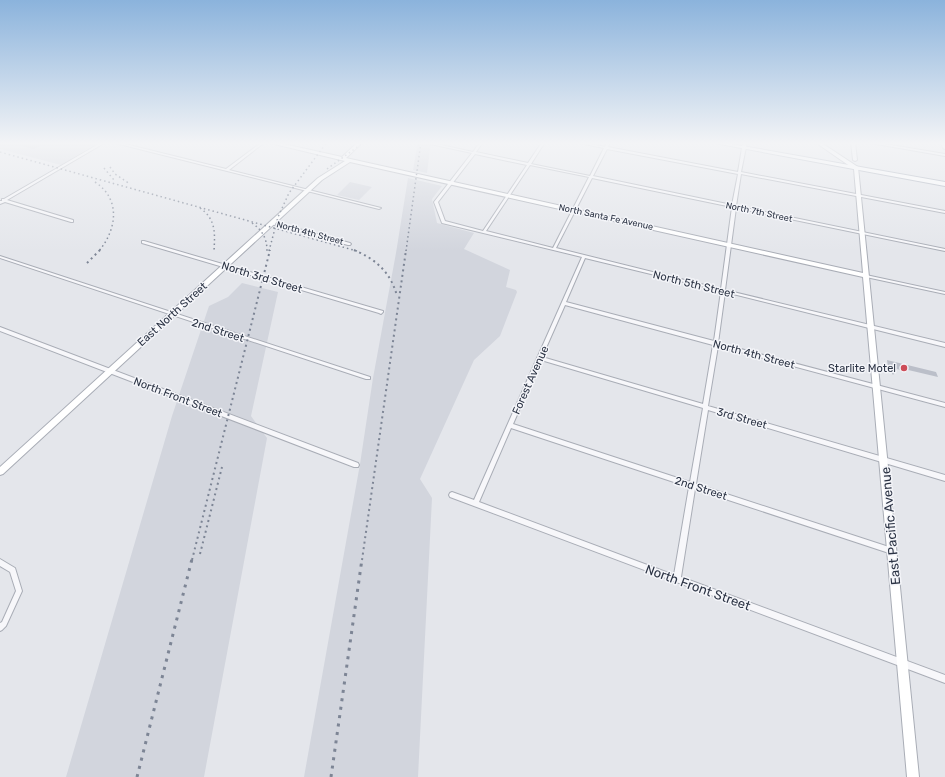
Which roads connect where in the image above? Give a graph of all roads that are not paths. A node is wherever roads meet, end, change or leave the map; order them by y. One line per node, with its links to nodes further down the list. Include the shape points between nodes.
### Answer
1 (42, 178): 19 (street)
2 (260, 178): 15 (street)
3 (321, 178): 15 (main road, East North Street)
4 (432, 178): 13 (main road, North Santa Fe Avenue)
5 (453, 178): 13 (street)
6 (520, 178): 16 (street)
7 (590, 178): 23 (street)
8 (597, 178): 21 (street, North 7th Street)
9 (738, 178): 21 (street)
10 (766, 178): 17 (street)
11 (857, 178): 17 (main road, East Pacific Avenue)
12 (913, 178): 14 (main road)
13 (450, 182): 16 (main road, North Santa Fe Avenue); 27 (street, North 5th Street, via 436,202 443,222)
14 (945, 184)
15 (308, 190): 22 (street); 26 (main road, East North Street)
16 (508, 196): 23 (main road, North Santa Fe Avenue); 27 (street)
17 (859, 196): 24 (street); 28 (main road, East Pacific Avenue)
18 (0, 199): 19 (street)
19 (5, 200): 20 (street); 25 (street)
20 (0, 203)
21 (734, 206): 28 (street, North 7th Street); 31 (street)
22 (379, 208)
23 (574, 210): 31 (main road, North Santa Fe Avenue); 32 (street)
24 (945, 212)
25 (72, 221)
26 (272, 223): 30 (street, North 4th Street); 36 (main road, East North Street)
27 (484, 232): 32 (street, North 5th Street)
28 (862, 233): 33 (street, North 7th Street); 37 (main road, East Pacific Avenue)
29 (143, 242): 36 (street, North 3rd Street)
30 (349, 244)
31 (728, 244): 37 (main road, North Santa Fe Avenue); 38 (street)
32 (554, 249): 35 (street, North 5th Street)
33 (945, 250)
34 (0, 257): 42 (street, 2nd Street)
35 (584, 257): 38 (street, North 5th Street); 40 (street, Forest Avenue)
36 (224, 266): 41 (street, North 3rd Street); 42 (main road, East North Street)
37 (866, 276): 39 (street, North Santa Fe Avenue); 43 (main road, East Pacific Avenue)
38 (722, 291): 43 (street, North 5th Street); 45 (street)
39 (945, 293)
40 (564, 303): 45 (street, North 4th Street); 47 (street, Forest Avenue)
41 (381, 312)
42 (172, 314): 48 (main road, East North Street); 49 (street, 2nd Street)
43 (871, 328): 46 (street, North 5th Street); 50 (main road, East Pacific Avenue)
44 (0, 330): 48 (street, North Front Street)
45 (716, 343): 50 (street, North 4th Street); 52 (street)
46 (945, 345)
47 (539, 358): 52 (street, 3rd Street); 53 (street, Forest Avenue)
48 (109, 370): 55 (street, North Front Street); 56 (main road, East North Street)
49 (368, 378)
50 (877, 387): 51 (street, North 4th Street); 54 (main road, East Pacific Avenue)
51 (945, 405)
52 (705, 408): 54 (street, 3rd Street); 58 (street)
53 (510, 425): 58 (street, 2nd Street); 60 (street, Forest Avenue)
54 (884, 460): 57 (street, 3rd Street); 61 (main road, East Pacific Avenue)
55 (356, 464)
56 (0, 472)
57 (945, 478)
58 (692, 485): 61 (street, 2nd Street); 63 (street)
59 (452, 495): 60 (street, North Front Street)
60 (475, 504): 63 (street, North Front Street)
61 (892, 551): 65 (main road, East Pacific Avenue)
62 (0, 562): 64 (street, via 13,570 19,591)
63 (676, 579): 65 (street, North Front Street)
64 (0, 628)
65 (902, 662): 66 (street, North Front Street); 67 (main road, East Pacific Avenue)
66 (945, 679)
67 (913, 777)

